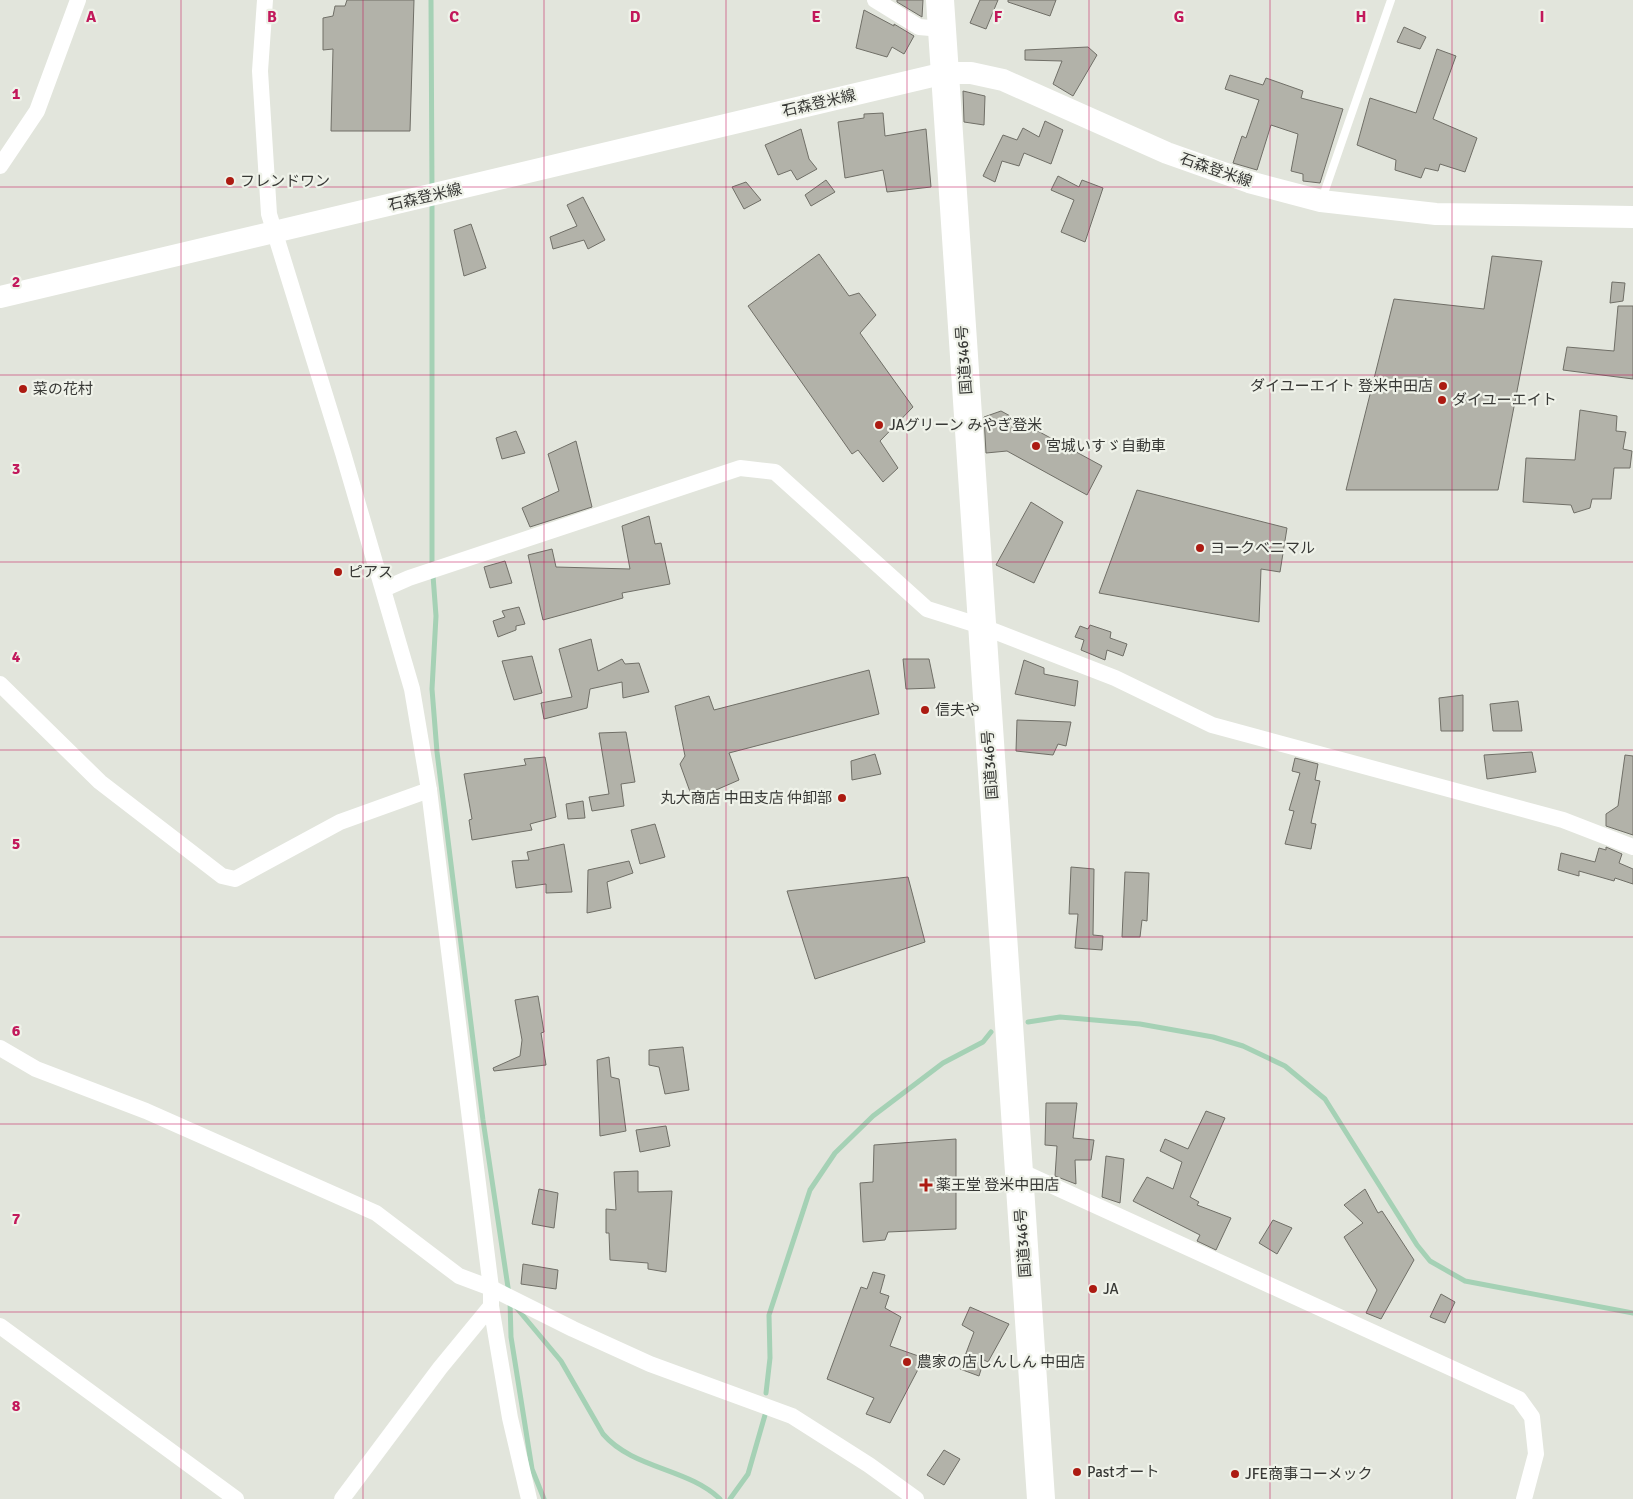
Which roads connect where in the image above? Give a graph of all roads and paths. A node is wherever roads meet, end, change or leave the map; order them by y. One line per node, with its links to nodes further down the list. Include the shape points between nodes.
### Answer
1 (78, 0): 8 (street, via 37,111)
2 (265, 0): 11 (street, via 260,71 269,214)
3 (875, 0): 6 (street, via 920,26)
4 (940, 0): 6 (highway, 国道346号)
5 (1391, 0): 9 (lane)
6 (942, 28): 7 (highway, 国道346号)
7 (944, 73): 9 (main road, 石森登米線, via 971,73 1003,80 1167,154 1249,182); 11 (main road, 石森登米線); 14 (highway, 国道346号)
8 (0, 166)
9 (1321, 201): 10 (main road, 石森登米線, via 1436,214)
10 (1633, 217)
11 (274, 233): 12 (main road, 石森登米線); 13 (street)
12 (0, 297)
13 (384, 589): 14 (street, via 408,578 740,468 775,472 926,609); 16 (street, via 412,689)
14 (981, 626): 17 (street, via 1115,678 1212,725 1563,820); 19 (highway, 国道346号)
15 (0, 684): 16 (street, via 100,782 222,876 229,878 235,879 340,822)
16 (429, 790): 20 (street)
17 (1633, 847)
18 (0, 1048): 20 (street, via 36,1069 146,1111 376,1213 458,1276)
19 (1018, 1170): 27 (highway, 国道346号); 28 (street, via 1519,1399 1532,1417 1536,1454)
20 (491, 1288): 21 (street); 26 (street, via 573,1330 650,1364 792,1416)
21 (491, 1306): 24 (street); 25 (street, via 510,1418)
22 (0, 1326): 23 (street)
23 (236, 1499)
24 (342, 1499)
25 (529, 1499)
26 (916, 1499)
27 (1041, 1499)
28 (1524, 1499)

